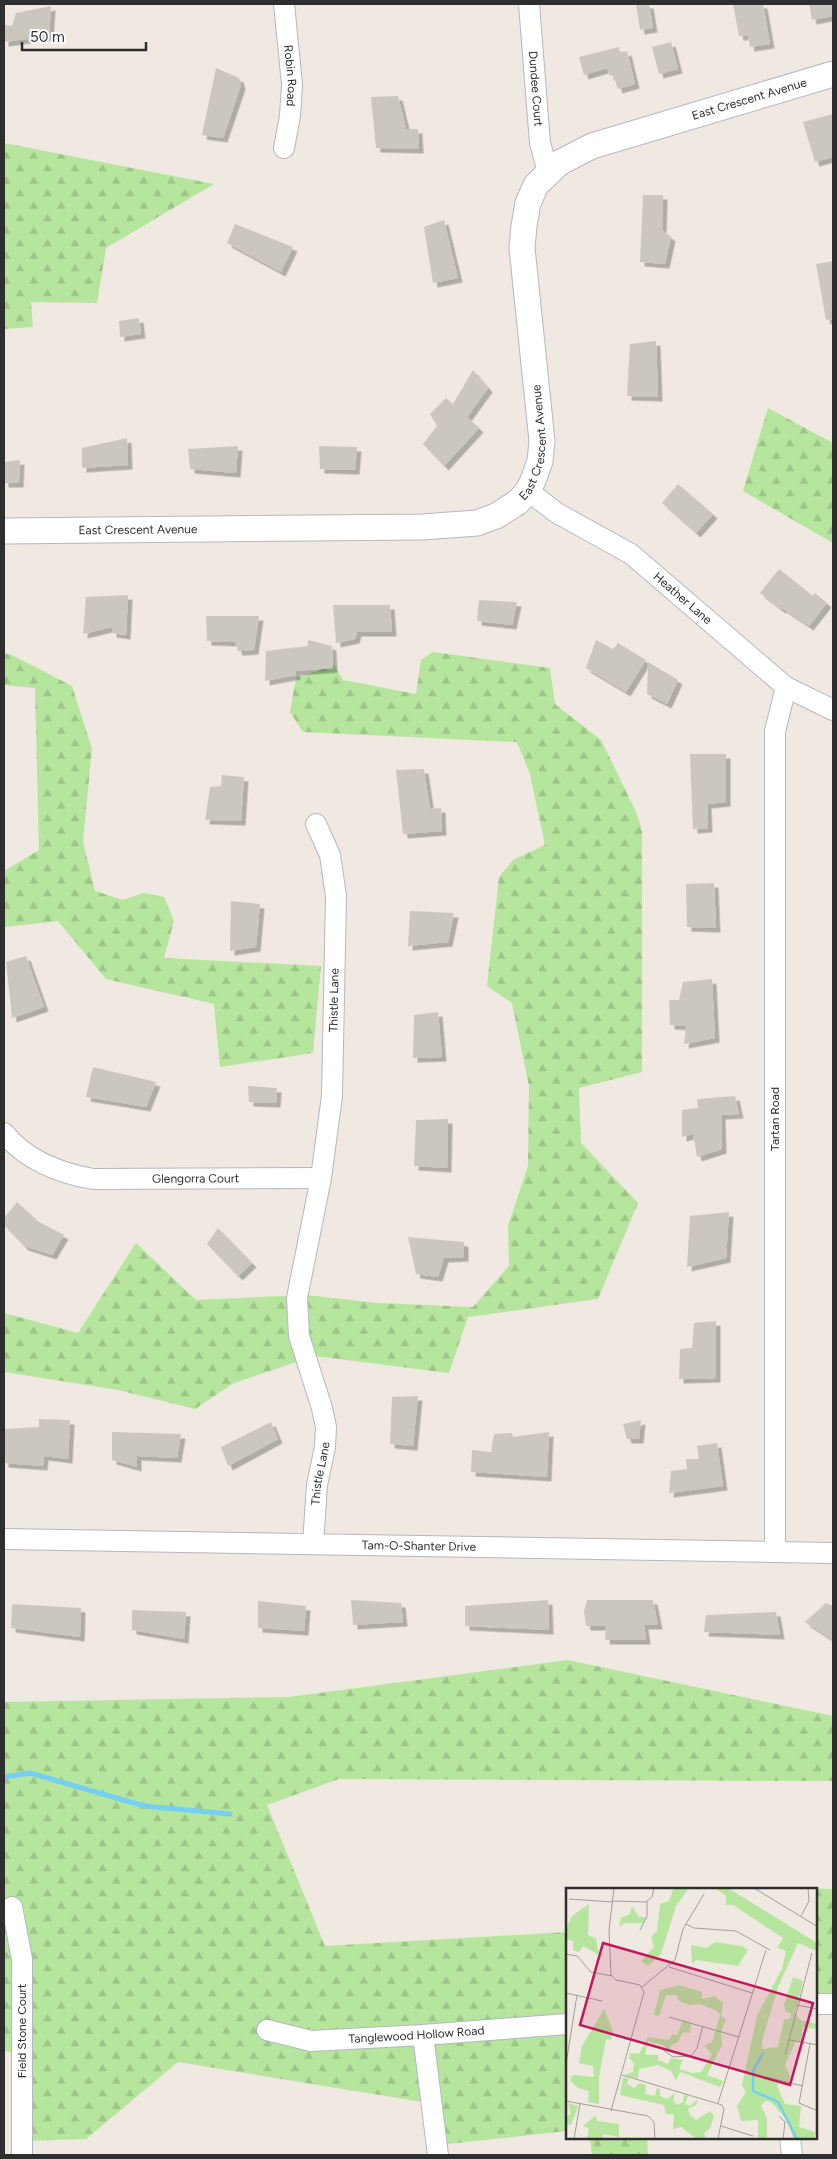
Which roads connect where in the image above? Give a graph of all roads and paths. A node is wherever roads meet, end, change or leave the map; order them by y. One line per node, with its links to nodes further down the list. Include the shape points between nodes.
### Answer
1 (284, 4): 4 (street, Robin Road, via 292,84)
2 (529, 4): 5 (street, Dundee Court, via 540,143)
3 (833, 74): 5 (street, East Crescent Avenue, via 592,146)
4 (284, 148)
5 (548, 172): 6 (street, East Crescent Avenue, via 536,185 528,203 522,248 542,441 540,461)
6 (528, 491): 7 (street, East Crescent Avenue, via 506,512 467,524); 8 (street, Heather Lane, via 557,513 631,554)
7 (4, 531)
8 (786, 687): 9 (street, Heather Lane); 15 (street, Tartan Road, via 775,731)
9 (833, 710)
10 (316, 824): 12 (street, Thistle Lane, via 330,855 336,896 332,1096)
11 (4, 1133): 12 (street, Glengorra Court, via 26,1154 45,1165 69,1175 93,1179)
12 (321, 1178): 14 (street, Thistle Lane, via 298,1298 299,1336 326,1428 317,1485)
13 (4, 1539): 14 (street, Tam-O-Shanter Drive)
14 (313, 1544): 15 (street, Tam-O-Shanter Drive)
15 (775, 1552): 16 (street, Tam-O-Shanter Drive)
16 (833, 1553)
17 (12, 1907): 24 (street, Field Stone Court, via 22,1959)
18 (817, 2004): 19 (street)
19 (833, 2004)
20 (566, 2024): 22 (street, Tanglewood Hollow Road)
21 (266, 2030): 22 (street, Tanglewood Hollow Road, via 311,2041)
22 (424, 2035): 25 (street)
23 (790, 2139): 26 (street)
24 (22, 2155)
25 (438, 2155)
26 (792, 2155)

